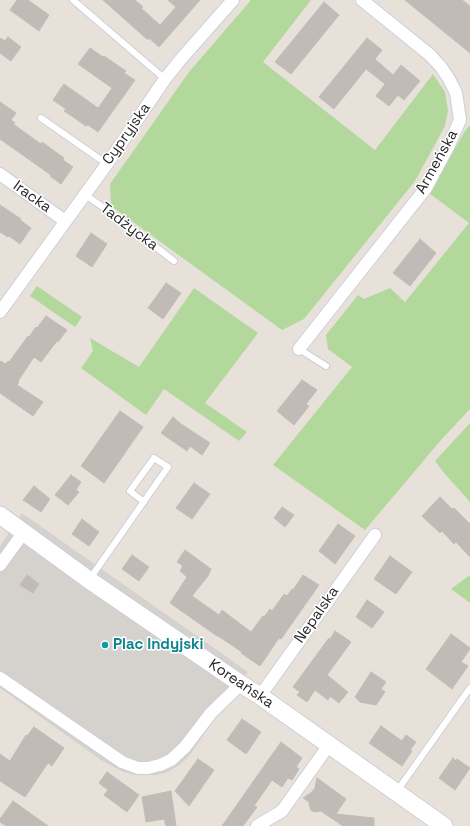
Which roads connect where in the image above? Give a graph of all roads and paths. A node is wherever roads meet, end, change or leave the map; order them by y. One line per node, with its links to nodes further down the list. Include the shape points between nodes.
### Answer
1 (73, 0): 4 (lane)
2 (232, 0): 4 (street, Cypryjska)
3 (362, 0): 12 (street, Armeńska, via 426,51 441,67 457,94 460,120 426,188)
4 (165, 80): 6 (street, Cypryjska)
5 (41, 118): 6 (lane)
6 (107, 164): 8 (street, Cypryjska)
7 (0, 174): 9 (street, Iracka)
8 (84, 194): 9 (street, Cypryjska); 10 (lane, Tadżycka)
9 (65, 220): 11 (street, Cypryjska)
10 (174, 261)
11 (0, 312)
12 (299, 349): 13 (lane)
13 (326, 366)
14 (144, 502): 14 (lane, via 168,467 154,458 130,491); 19 (lane)
15 (0, 515): 16 (street, Koreańska)
16 (24, 532): 18 (street); 19 (street, Koreańska)
17 (375, 535): 23 (street, Nepalska)
18 (0, 565)
19 (89, 580): 21 (street, Koreańska)
20 (0, 678): 21 (street, via 122,762 138,768 148,768 172,760 210,713)
21 (241, 684): 23 (street, Koreańska)
22 (470, 688): 25 (lane)
23 (260, 696): 24 (street, Koreańska)
24 (329, 745): 25 (street, Koreańska); 26 (street, via 282,811)
25 (396, 792): 27 (street, Koreańska)
26 (257, 826)
27 (444, 826)

